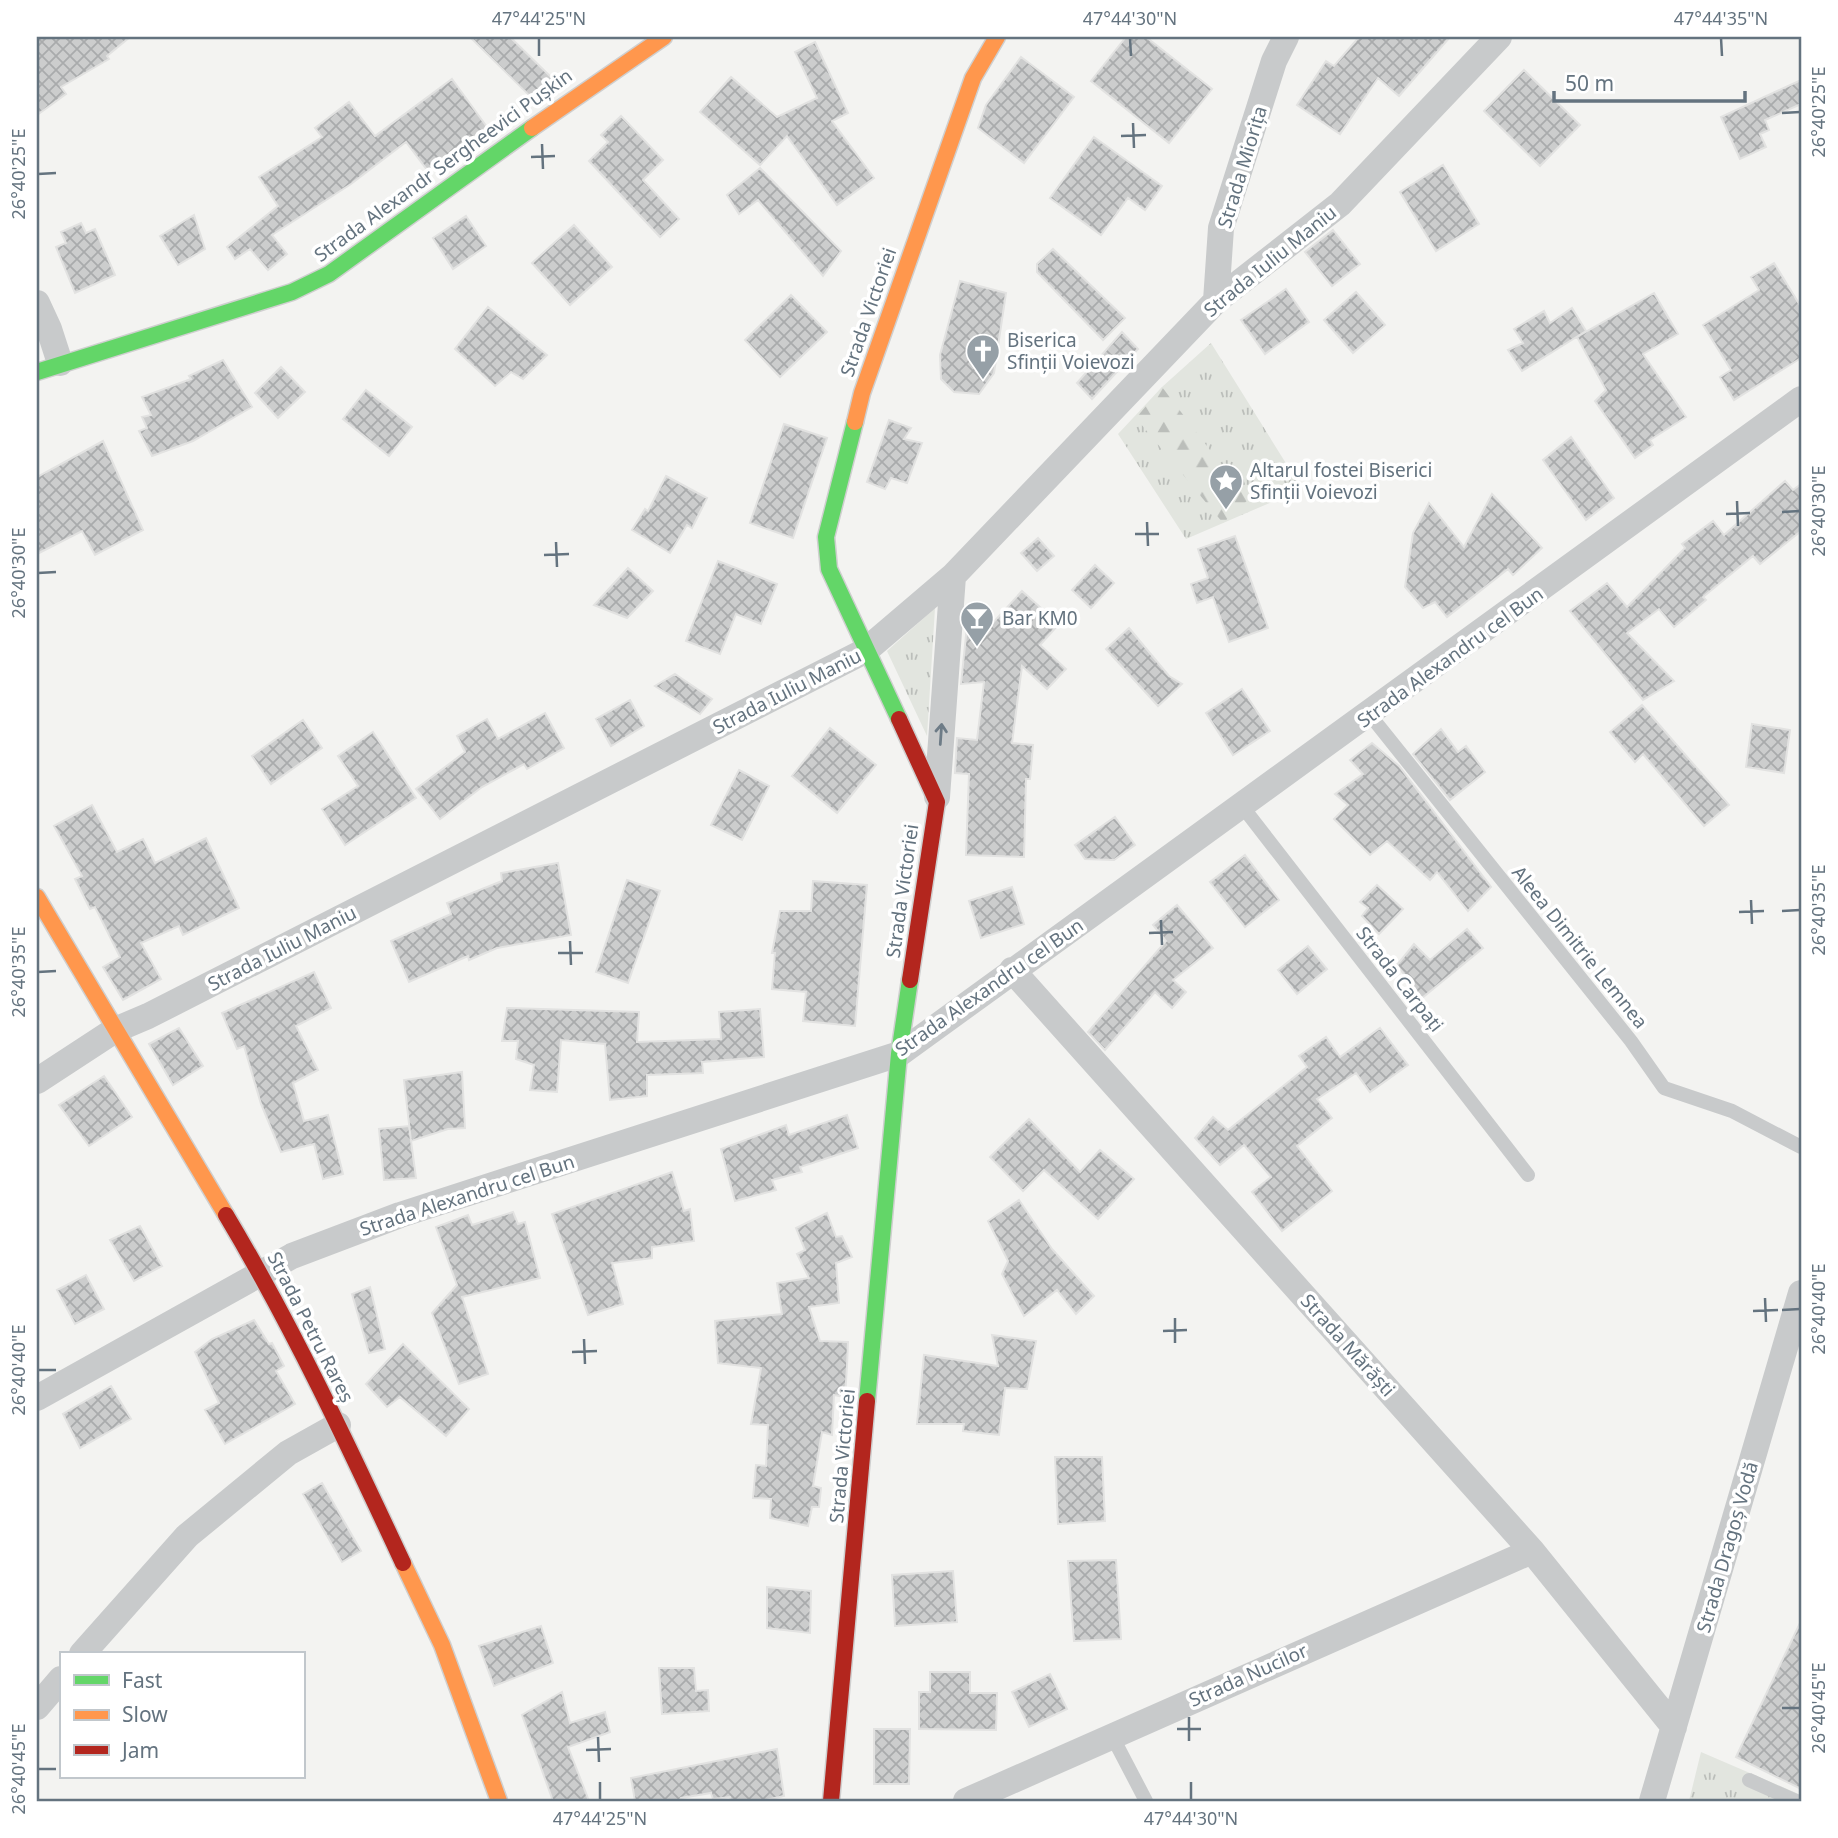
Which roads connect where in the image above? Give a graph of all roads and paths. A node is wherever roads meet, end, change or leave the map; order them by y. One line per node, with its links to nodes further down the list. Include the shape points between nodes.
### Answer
1 (664, 37): 7 (street, Strada Alexandr Sergheevici Pușkin, via 329,274 292,292)
2 (997, 37): 10 (street, Strada Victoriei, via 973,78 862,394 827,537 829,569)
3 (1286, 37): 5 (street, Strada Miorița, via 1274,61 1221,228)
4 (1499, 37): 5 (street, Strada Iuliu Maniu, via 1340,204)
5 (1216, 301): 9 (street, Strada Iuliu Maniu)
6 (37, 303): 7 (street, via 50,329)
7 (48, 367)
8 (1801, 399): 11 (street, Strada Alexandru cel Bun)
9 (953, 576): 10 (street, Strada Iuliu Maniu); 12 (street, one-way to 9)
10 (865, 651): 12 (street, Strada Victoriei); 16 (street, Strada Iuliu Maniu)
11 (1370, 715): 13 (street, Strada Alexandru cel Bun); 19 (lane, Aleea Dimitrie Lemnea, via 1664,1088 1732,1111)
12 (937, 802): 17 (street, Strada Victoriei)
13 (1242, 806): 15 (street, Strada Alexandru cel Bun); 20 (lane, Strada Carpați)
14 (37, 897): 16 (street, Strada Petru Rareș)
15 (1012, 970): 17 (street, Strada Alexandru cel Bun); 25 (street, Strada Mărăști)
16 (115, 1030): 18 (street, Strada Iuliu Maniu); 21 (street, Strada Petru Rareș)
17 (899, 1054): 21 (street, Strada Alexandru cel Bun, via 400,1215); 33 (street, Strada Victoriei)
18 (37, 1081)
19 (1801, 1147)
20 (1528, 1175)
21 (260, 1272): 23 (street, Strada Alexandru cel Bun); 24 (street, Strada Petru Rareș)
22 (1801, 1293): 29 (street, Strada Dragoș Vodă)
23 (37, 1398)
24 (338, 1425): 26 (street, via 288,1453 187,1536); 32 (street, Strada Petru Rareș, via 442,1645)
25 (1532, 1551): 29 (street, Strada Mărăști); 30 (street, Strada Nucilor)
26 (84, 1652)
27 (60, 1680): 28 (street)
28 (37, 1707)
29 (1674, 1727): 36 (street, Strada Dragoș Vodă)
30 (1111, 1734): 34 (street, Strada Nucilor); 35 (lane)
31 (1749, 1780): 37 (lane)
32 (499, 1801)
33 (831, 1801)
34 (965, 1801)
35 (1146, 1801)
36 (1652, 1801)
37 (1796, 1801)

